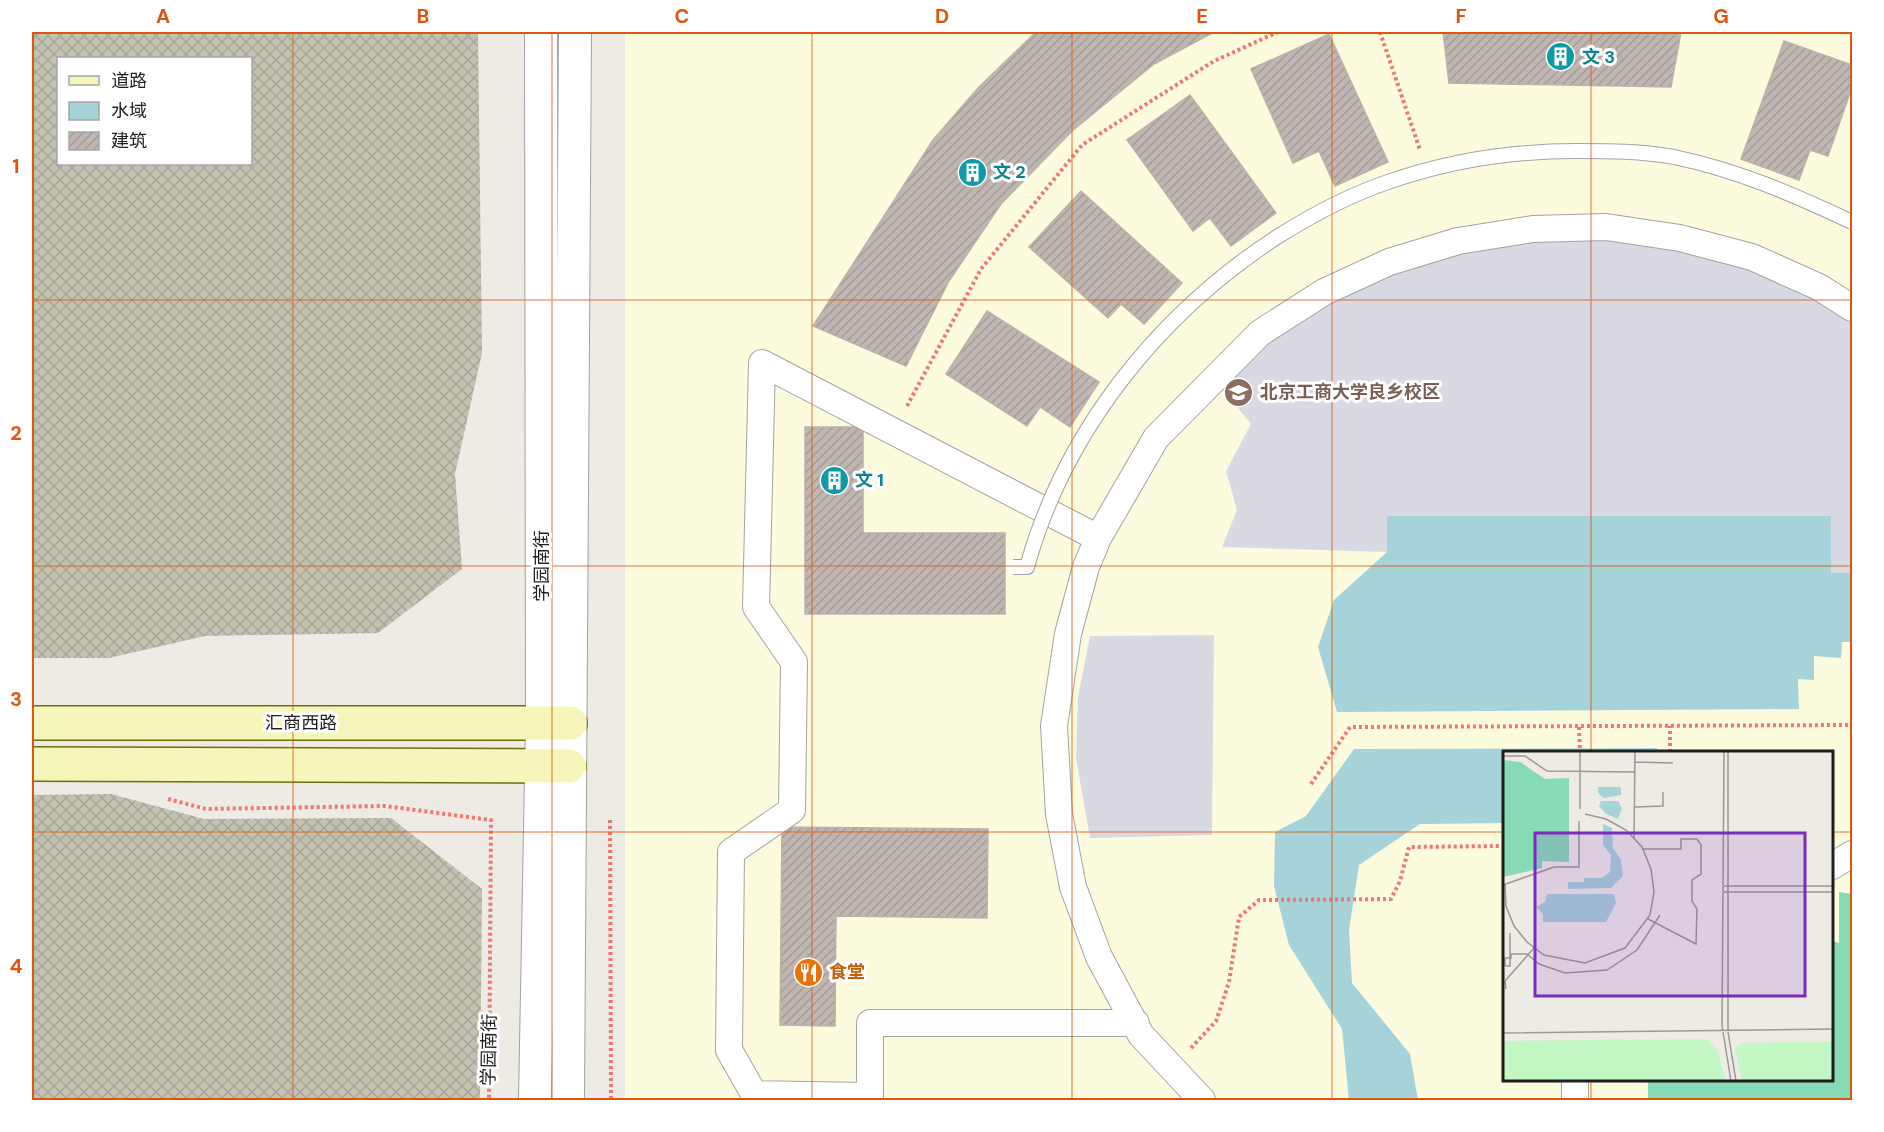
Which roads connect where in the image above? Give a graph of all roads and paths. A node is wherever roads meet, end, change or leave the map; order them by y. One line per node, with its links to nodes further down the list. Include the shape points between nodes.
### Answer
1 (541, 32): 12 (street, 学园南街)
2 (575, 32): 12 (street, 学园南街)
3 (1278, 32): 8 (path, via 1214,61 1082,145 981,269)
4 (1380, 32): 5 (path)
5 (1422, 156)
6 (1852, 222): 10 (lane, bridge, via 1745,176 1646,153 1526,152 1438,167 1386,182 1301,222 1200,294 1171,322 1093,421 1064,470 1037,532 1027,567)
7 (1852, 308): 9 (street, via 1819,287 1752,257 1680,238 1606,227 1522,230 1458,241 1389,262 1324,292 1260,333 1156,438)
8 (894, 431): 9 (street); 26 (street, via 762,363 756,608 794,662 792,810 730,852 729,1050 754,1094 870,1096 870,1023)
9 (1098, 537): 26 (street, via 1068,634 1054,726 1059,814 1073,887 1099,957)
10 (1013, 567)
11 (32, 723): 12 (main road, 汇商西路)
12 (556, 723): 19 (street, 学园南街)
13 (1852, 725): 14 (path)
14 (1670, 726): 15 (path); 17 (path)
15 (1579, 727): 16 (path); 20 (path, via 1350,728)
16 (1580, 751)
17 (1670, 751)
18 (32, 764): 19 (main road)
19 (555, 765): 31 (street, 学园南街); 32 (street, 学园南街)
20 (1311, 784)
21 (163, 797): 30 (path, 学园南街, via 206,809 385,806 491,820)
22 (610, 820): 33 (path)
23 (1503, 846): 27 (path, via 1409,848 1392,898 1258,900 1239,917 1229,982 1216,1021)
24 (1852, 854): 25 (street)
25 (1833, 865)
26 (1136, 1023): 27 (street, via 1141,1035)
27 (1172, 1069): 29 (street)
28 (1575, 1081): 34 (street)
29 (1196, 1097)
30 (489, 1101)
31 (535, 1101)
32 (568, 1101)
33 (611, 1101)
34 (1575, 1101)

